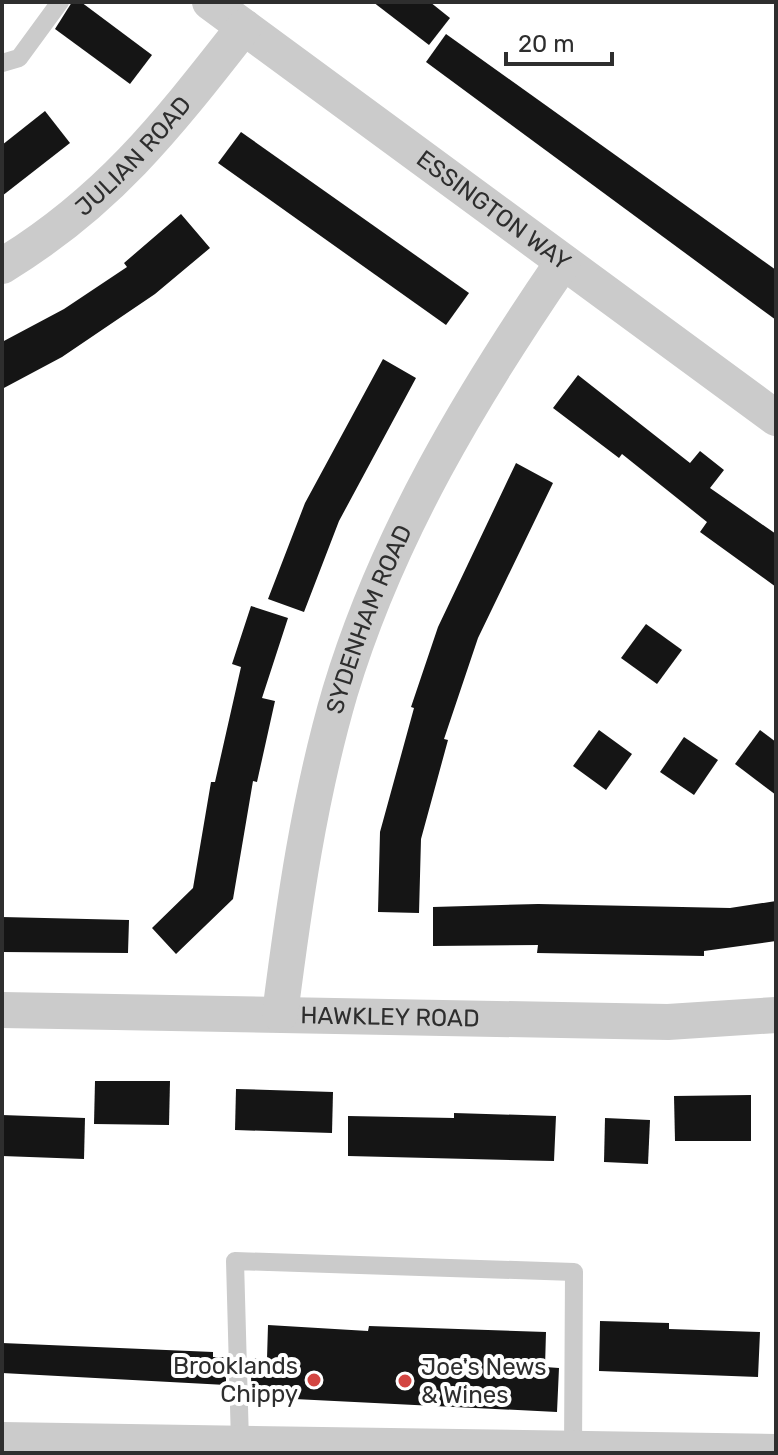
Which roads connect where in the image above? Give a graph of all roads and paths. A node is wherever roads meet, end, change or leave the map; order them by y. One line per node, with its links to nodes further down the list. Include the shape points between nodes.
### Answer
1 (60, 2): 4 (lane, via 19,58)
2 (210, 2): 3 (street, ESSINGTON WAY)
3 (244, 27): 5 (street, ESSINGTON WAY); 6 (street, JULIAN ROAD, via 160,135 118,177 37,245)
4 (2, 63)
5 (563, 262): 7 (street, ESSINGTON WAY); 9 (street, SYDENHAM ROAD, via 453,431 371,608 341,690 317,783 299,864)
6 (2, 266)
7 (776, 418)
8 (2, 1010): 9 (street, HAWKLEY ROAD)
9 (280, 1014): 10 (street, HAWKLEY ROAD, via 668,1022)
10 (776, 1015)
11 (2, 1440): 13 (street)
12 (240, 1442): 13 (street); 14 (street); 14 (lane, via 235,1261 574,1272)
13 (89, 1446)
14 (550, 1451): 15 (street)
15 (776, 1452)

